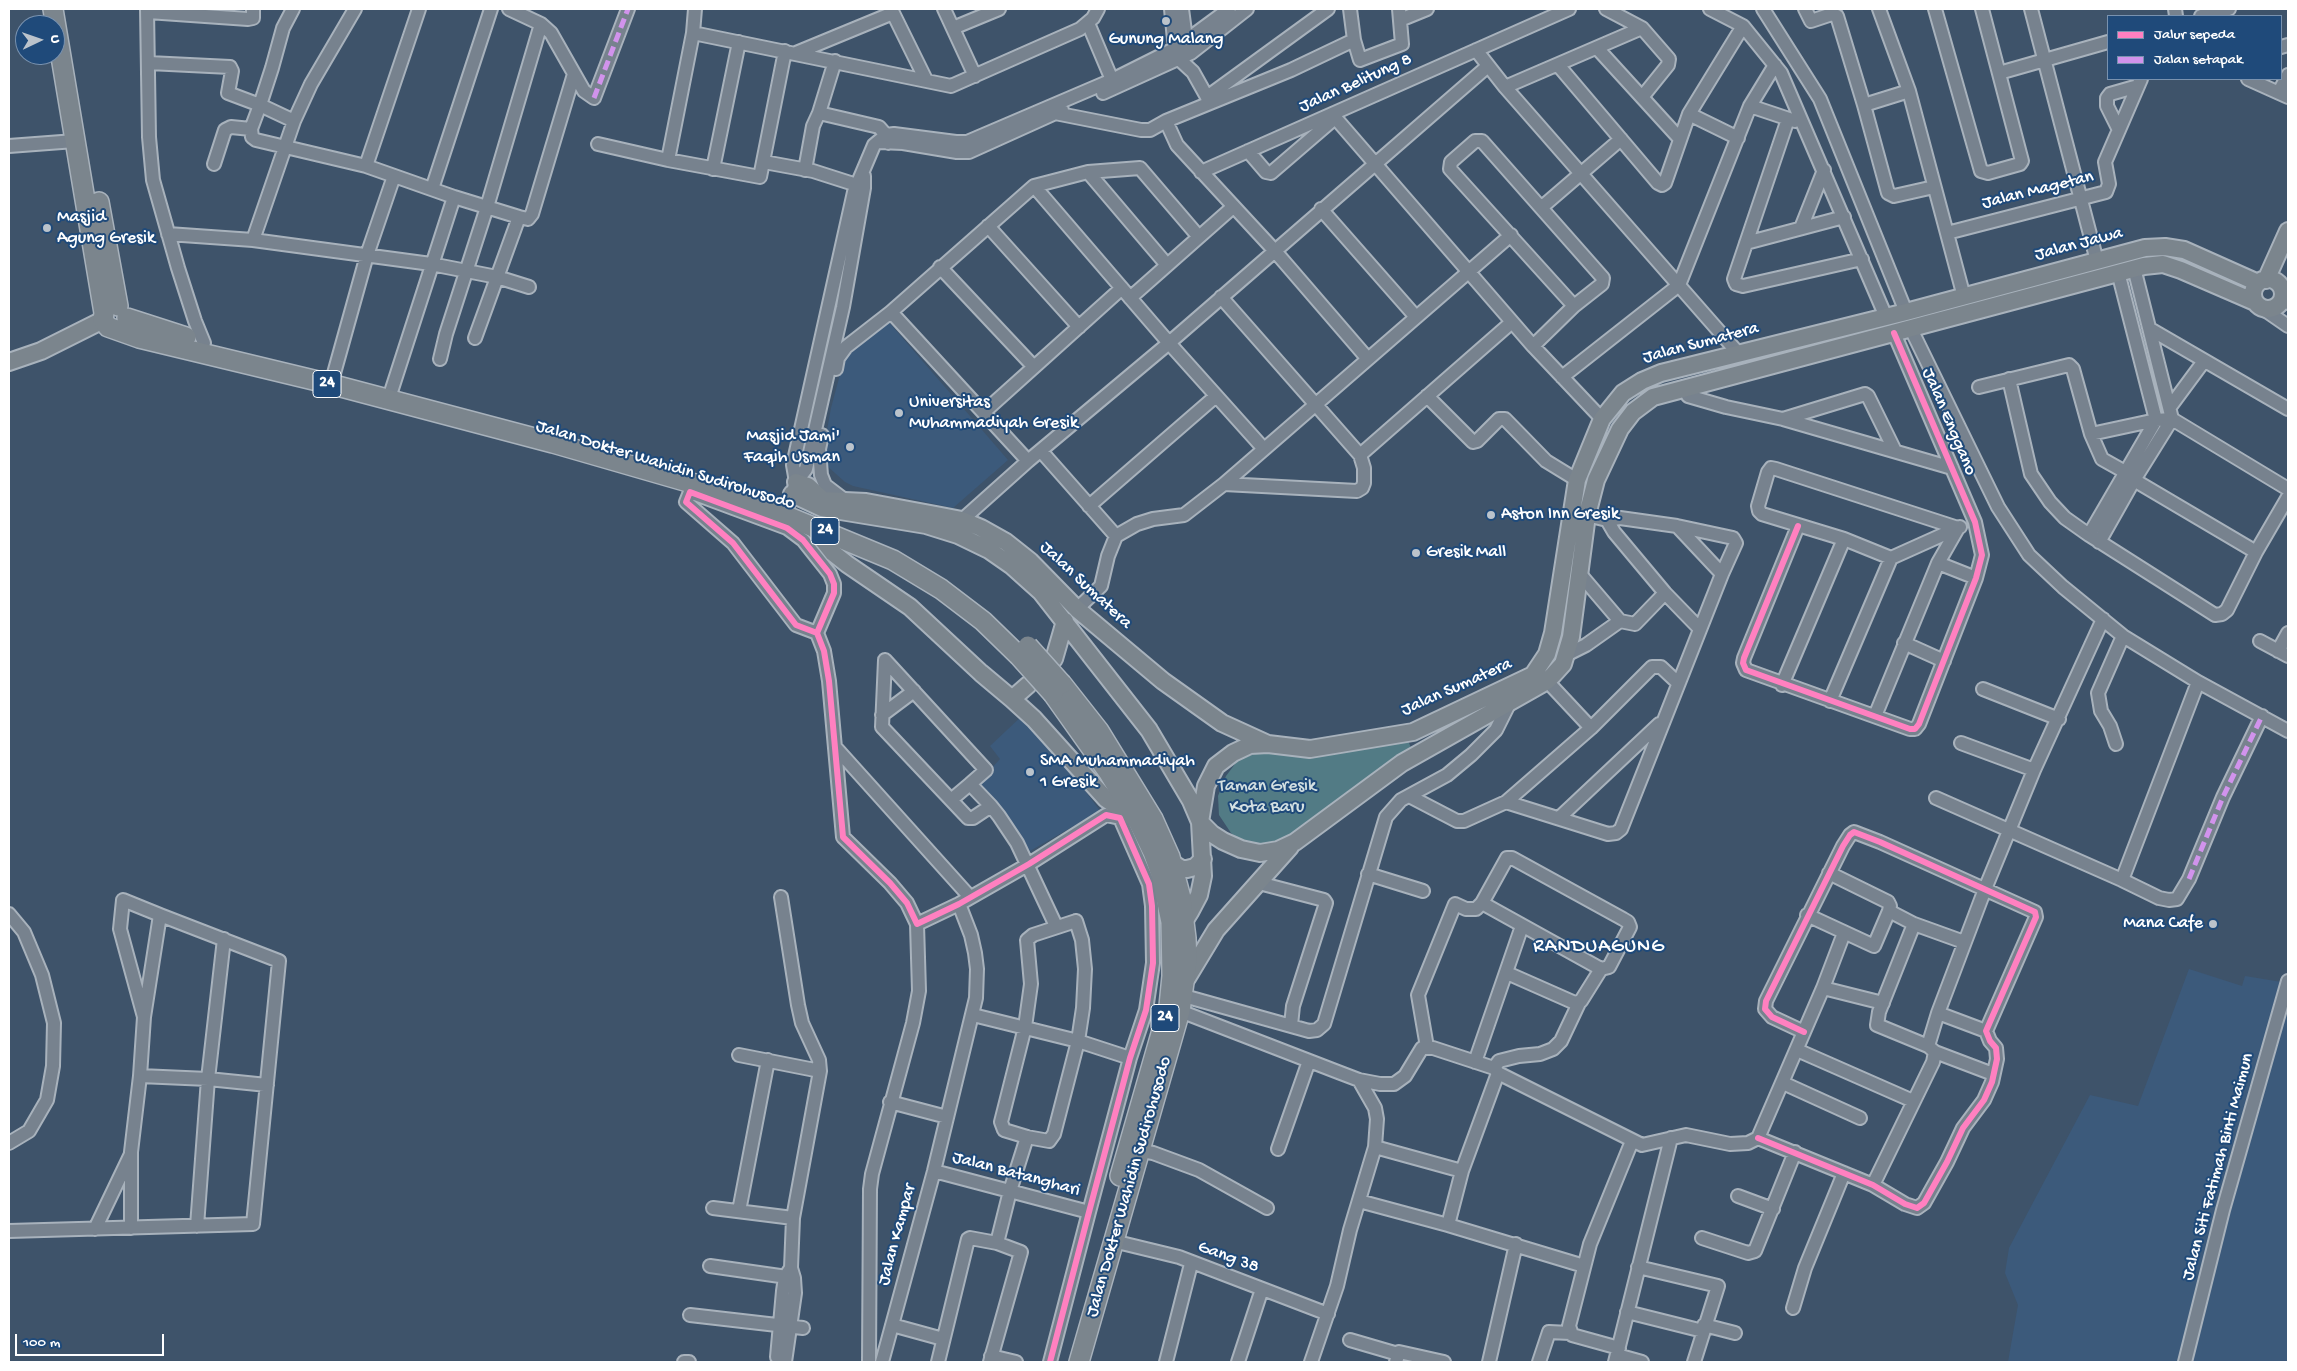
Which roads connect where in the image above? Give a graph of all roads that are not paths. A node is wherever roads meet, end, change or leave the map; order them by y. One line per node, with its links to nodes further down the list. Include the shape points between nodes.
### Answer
1 (53, 9): 84 (highway)
2 (64, 9): 150 (highway)
3 (253, 9): 31 (street, via 252,18 248,19)
4 (293, 9): 67 (street, via 283,28)
5 (355, 9): 75 (street, via 311,84)
6 (419, 9): 93 (street)
7 (491, 9): 104 (street)
8 (510, 9): 36 (street)
9 (628, 9): 55 (street, via 594,98 584,91)
10 (695, 9): 40 (street)
11 (944, 9): 38 (street)
12 (997, 9): 38 (street)
13 (1098, 9): 35 (street)
14 (1171, 9): 47 (street)
15 (1182, 9): 47 (street)
16 (1228, 9): 47 (street)
17 (1247, 9): 47 (street)
18 (1328, 9): 66 (street)
19 (1350, 9): 41 (street)
20 (1427, 9): 33 (street)
21 (1568, 9): 45 (street, Jalan Belitung 8)
22 (1606, 9): 39 (street)
23 (1710, 9): 37 (street)
24 (1763, 9): 147 (street, via 1820,99)
25 (1805, 9): 68 (street, via 1811,21 1835,14)
26 (1879, 9): 63 (street)
27 (1935, 9): 54 (street, via 1983,173 2022,161)
28 (1982, 9): 54 (street)
29 (2031, 9): 48 (street)
30 (2225, 9): 34 (street)
31 (147, 10): 50 (street)
32 (892, 11): 46 (street); 58 (street)
33 (1399, 14): 41 (street, via 1402,44 1360,60)
34 (2204, 15)
35 (1088, 23): 57 (street); 59 (street)
36 (541, 24): 55 (street, via 551,33); 108 (street)
37 (1743, 26): 53 (street); 72 (street)
38 (953, 28): 57 (street)
39 (1642, 28): 44 (street); 65 (street, via 1669,59 1668,65)
40 (693, 33): 42 (street); 89 (street)
41 (1354, 40): 66 (street, via 1291,70)
42 (740, 42): 46 (street); 94 (street)
43 (2107, 42): 48 (street)
44 (1597, 48): 51 (street); 65 (street)
45 (1477, 50): 52 (street); 73 (street, Jalan Belitung 8)
46 (791, 52): 49 (street); 90 (street)
47 (1184, 54): 59 (street); 66 (street); 71 (street)
48 (2044, 60): 54 (street); 106 (street)
49 (835, 61): 58 (street); 70 (street)
50 (149, 63): 67 (street, via 230,67 228,93); 117 (street, via 153,180)
51 (1558, 64): 62 (street); 81 (street)
52 (1488, 66): 62 (street); 91 (street)
53 (1775, 66): 69 (street); 77 (street)
54 (1999, 73)
55 (574, 74): 112 (street, via 532,214 528,219)
56 (2288, 75): 64 (street)
57 (975, 76): 58 (street, via 951,86)
58 (926, 80)
59 (1112, 80): 83 (street, via 968,142 906,135)
60 (2250, 80): 64 (street)
61 (2140, 82): 79 (street, Jalan Magetan); 79 (street, via 2107,98 2107,106)
62 (1505, 87): 99 (street)
63 (1909, 91): 68 (street); 103 (street)
64 (2283, 94)
65 (1643, 96): 82 (street)
66 (1208, 100): 76 (street)
67 (260, 104): 75 (street); 78 (street)
68 (1864, 105): 103 (street, via 1888,194 1894,196)
69 (1750, 106): 74 (street); 80 (street)
70 (819, 113): 83 (street, via 879,127); 95 (street, via 813,126)
71 (1055, 113): 76 (street, via 1141,130 1150,130); 83 (street, via 969,152)
72 (1689, 114): 80 (street); 82 (street)
73 (1333, 116): 88 (street, Jalan Belitung 8); 88 (street, Jalan Belitung 8, via 1271,173 1266,172); 91 (street)
74 (1788, 119): 77 (street); 121 (street)
75 (294, 121): 87 (street)
76 (1166, 121): 98 (street, via 1178,144)
77 (1804, 124): 96 (street)
78 (251, 129): 87 (street, via 256,140); 92 (street, via 231,127 225,130)
79 (2119, 130): 106 (street, Jalan Magetan, via 2106,162 2109,188 2106,192)
80 (1738, 138): 135 (street)
81 (1620, 139): 82 (street, via 1662,185); 99 (street)
82 (1680, 139)
83 (884, 140): 102 (street, via 871,150)
84 (75, 141): 86 (street); 150 (highway)
85 (598, 144): 89 (street)
86 (9, 146)
87 (285, 146): 93 (street); 120 (street)
88 (1248, 151): 98 (street, Jalan Belitung 8)
89 (668, 160): 94 (street)
90 (764, 162): 94 (street, via 762,174 758,177); 95 (street)
91 (1374, 163): 110 (street); 131 (street)
92 (214, 164)
93 (366, 166): 100 (street)
94 (713, 169)
95 (805, 170): 102 (street)
96 (1824, 170): 111 (street); 114 (street)
97 (1088, 172): 101 (street); 119 (street, via 1140,168); 127 (street)
98 (1201, 172): 107 (street)
99 (1581, 173): 109 (street); 135 (street)
100 (394, 176): 104 (street); 123 (street)
101 (1034, 186): 113 (street); 138 (street)
102 (860, 187): 142 (street, via 854,192); 145 (street)
103 (1934, 187): 116 (street)
104 (432, 189): 105 (street)
105 (454, 198): 108 (street); 126 (street)
106 (2082, 198): 116 (street, Jalan Magetan); 125 (street)
107 (1233, 206): 119 (street); 122 (street)
108 (488, 207): 112 (street); 130 (street)
109 (1542, 207): 118 (street, via 1482,141 1475,141 1451,162 1450,169); 144 (street, via 1603,278 1602,284)
110 (1321, 209): 122 (street); 148 (street)
111 (1844, 216): 114 (street); 124 (street)
112 (519, 217): 133 (street)
113 (988, 226): 128 (street); 153 (street)
114 (1801, 228): 121 (street)
115 (2288, 231): 134 (main road)
116 (1947, 233): 141 (street)
117 (168, 234): 120 (street); 158 (street)
118 (1511, 235): 131 (street); 144 (street)
119 (1199, 237): 127 (street)
120 (253, 240): 123 (street)
121 (1746, 243): 124 (street, via 1734,279 1736,284 1744,286)
122 (1274, 250): 140 (street); 163 (street)
123 (367, 254): 126 (street); 168 (street)
124 (1862, 259): 149 (street)
125 (2098, 261): 132 (main road, Jalan Jawa); 134 (main road, Jalan Jawa, via 2145,248 2165,247 2184,250)
126 (431, 264): 130 (street); 174 (street)
127 (1168, 265): 138 (street)
128 (940, 267): 146 (street); 167 (street)
129 (2126, 270): 137 (main road, Jalan Jawa); 143 (main road, Jalan Jawa, via 2163,264); 155 (street); 183 (street)
130 (468, 271): 133 (street); 162 (street)
131 (1469, 272): 148 (street); 151 (street)
132 (2055, 272): 137 (main road); 141 (main road, Jalan Jawa)
133 (497, 276): 136 (street); 157 (street)
134 (2262, 281): 139 (main road, via 2275,281); 143 (main road, via 2254,288)
135 (1679, 285): 161 (street); 169 (street)
136 (529, 287)
137 (2060, 289): 154 (main road, Jalan Jawa)
138 (1126, 293): 153 (street); 159 (street)
139 (2286, 293): 143 (main road, via 2274,308)
140 (1221, 297): 159 (street); 177 (street)
141 (1964, 297): 147 (main road, Jalan Jawa)
142 (830, 303): 145 (street); 198 (street, via 793,465)
143 (2258, 305): 152 (street)
144 (1574, 306): 160 (street)
145 (843, 307): 198 (street, via 806,469)
146 (892, 312): 179 (street); 200 (street, via 846,347 838,358 819,449 825,485)
147 (1906, 312): 149 (main road, Jalan Sumatera)
148 (1416, 317): 163 (street)
149 (1886, 317): 161 (main road, Jalan Sumatera)
150 (113, 319): 158 (highway, Jalan Dokter Wahidin Sudirohusodo / 24); 165 (main road, via 71,346); 184 (highway, Jalan Dokter Wahidin Sudirohusodo / 24, via 139,338)
151 (1512, 322): 160 (street); 176 (street)
152 (2288, 326)
153 (1078, 327): 167 (street)
154 (1911, 329): 156 (main road, Jalan Sumatera); 221 (street, via 1998,507 2029,555)
155 (2150, 329): 164 (street); 180 (street)
156 (1894, 333): 171 (main road, Jalan Sumatera); 192 (street, Jalan Enggano)
157 (475, 338)
158 (204, 343): 168 (highway, Jalan Dokter Wahidin Sudirohusodo / 24)
159 (1169, 343): 175 (street); 187 (street)
160 (1533, 346): 169 (street)
161 (1739, 354): 166 (main road, Jalan Sumatera)
162 (440, 359)
163 (1368, 359): 177 (street)
164 (2204, 361): 178 (street); 180 (street)
165 (9, 362)
166 (1700, 364): 171 (main road); 181 (main road, Jalan Sumatera, via 1642,381 1624,393)
167 (1034, 367): 179 (street)
168 (332, 377): 174 (highway, Jalan Dokter Wahidin Sudirohusodo / 24)
169 (1562, 377): 181 (street)
170 (2010, 379): 173 (street); 185 (street, via 2069,365 2073,369); 211 (street, via 2031,474 2065,518)
171 (1705, 383): 172 (main road, Jalan Sumatera)
172 (1685, 388): 182 (street, via 1688,396); 202 (main road, Jalan Sumatera, via 1654,397 1633,412 1620,429 1596,480)
173 (1979, 388)
174 (391, 392): 184 (highway, Jalan Dokter Wahidin Sudirohusodo / 24)
175 (1216, 396): 186 (street); 201 (street)
176 (1427, 396): 190 (street); 194 (street, via 1473,442 1499,418 1505,419 1546,461)
177 (1316, 404): 186 (street); 190 (street)
178 (2288, 409)
179 (984, 412): 191 (street)
180 (2171, 413): 183 (street); 193 (street); 197 (street)
181 (1602, 419): 194 (main road, Jalan Sumatera)
182 (1783, 419): 189 (street); 189 (street, via 1865,394)
183 (2156, 420): 185 (street); 193 (street)
184 (539, 432): 188 (highway, Jalan Dokter Wahidin Sudirohusodo / 24)
185 (2091, 434): 193 (street, via 2102,459)
186 (1264, 449): 195 (street)
187 (1041, 451): 191 (street); 201 (street)
188 (606, 452): 196 (highway, Jalan Dokter Wahidin Sudirohusodo / 24); 198 (highway, Jalan Dokter Wahidin Sudirohusodo / 24)
189 (1895, 452): 192 (street)
190 (1360, 455): 195 (street, via 1364,483 1357,491)
191 (1028, 462): 208 (street)
192 (1952, 468): 204 (street, Jalan Enggano)
193 (2130, 477): 211 (street); 213 (street)
194 (1577, 480): 249 (main road, Jalan Sumatera, via 1547,654 1533,675)
195 (1224, 484): 210 (street, via 1184,515 1136,524)
196 (693, 488): 205 (highway, Jalan Dokter Wahidin Sudirohusodo / 24); 225 (street, via 686,502 733,543 796,626); 225 (street, via 787,528 804,540 834,584 834,593)
197 (2288, 488)
198 (792, 493): 200 (main road, Jalan Sumatera, via 808,486 823,500); 208 (main road, Jalan Sumatera, via 822,508); 230 (highway, Jalan Dokter Wahidin Sudirohusodo / 24, via 898,550 948,582)
199 (2288, 497): 213 (street)
200 (846, 502): 208 (main road, Jalan Sumatera, via 866,502)
201 (1089, 506): 210 (street)
202 (1588, 515): 203 (street); 216 (main road, Jalan Sumatera)
203 (1607, 520): 206 (street, via 1620,518); 219 (street)
204 (1975, 522): 209 (street); 218 (street, Jalan Enggano, via 1982,555)
205 (812, 526): 230 (highway, Jalan Dokter Wahidin Sudirohusodo / 24, via 893,560 941,589); 243 (main road, via 833,552 910,607)
206 (1677, 526): 217 (street); 217 (street, via 1735,540)
207 (1798, 526): 209 (street, via 1759,512 1758,506 1771,468); 212 (street); 239 (street, via 1743,663 1746,670)
208 (960, 528): 220 (main road, Jalan Sumatera, via 1006,542); 222 (main road, Jalan Sumatera, via 1012,566 1041,592)
209 (1958, 528): 214 (street); 215 (street)
210 (1116, 536): 220 (street, via 1100,586)
211 (2094, 538): 213 (street, via 2215,615 2227,610)
212 (1844, 539): 214 (street); 239 (street)
213 (2256, 552)
214 (1891, 558): 244 (street)
215 (1938, 563): 218 (street); 229 (street)
216 (1579, 573): 223 (street); 232 (main road, Jalan Sumatera)
217 (1722, 574): 224 (street)
218 (1976, 578): 234 (street, Jalan Enggano)
219 (1666, 593): 223 (street, via 1635,624); 224 (street)
220 (1077, 609): 256 (main road, Jalan Sumatera, via 1170,686 1222,722)
221 (2103, 619): 227 (street); 250 (street)
222 (1065, 621): 233 (main road); 270 (main road, Jalan Sumatera, via 1149,730 1192,801)
223 (1620, 621): 232 (street)
224 (1700, 629): 237 (street)
225 (817, 633): 258 (street, via 829,681)
226 (2288, 633): 231 (street)
227 (2123, 636): 236 (street); 257 (street, via 2098,693 2101,711)
228 (2260, 641): 231 (street)
229 (1904, 644): 234 (street); 247 (street)
230 (1023, 650): 240 (highway, Jalan Dokter Wahidin Sudirohusodo / 24, bridge)
231 (2283, 653)
232 (1566, 655): 235 (main road, Jalan Sumatera, via 1563,664)
233 (1054, 659)
234 (1944, 661): 247 (street, Jalan Enggano, via 1920,724 1915,729)
235 (1547, 681): 245 (main road, Jalan Sumatera); 252 (street)
236 (2198, 682): 248 (street); 278 (street)
237 (1678, 683): 251 (street); 252 (street, via 1660,667 1652,667)
238 (1028, 685): 243 (main road)
239 (1782, 685): 244 (street)
240 (1058, 689): 269 (highway, Jalan Dokter Wahidin Sudirohusodo / 24); 274 (highway, Jalan Dokter Wahidin Sudirohusodo / 24, via 1099,731 1153,819)
241 (1983, 689): 250 (street)
242 (914, 691): 246 (street); 246 (street, via 885,660); 260 (street, via 986,770)
243 (1012, 699): 261 (main road, via 1052,738)
244 (1830, 701): 247 (street)
245 (1510, 702): 254 (main road, Jalan Sumatera); 262 (street, via 1496,730 1471,755 1447,775)
246 (882, 715): 264 (street, via 883,728)
247 (1875, 716)
248 (2262, 716): 253 (street); 278 (street, via 2177,899 2159,898)
249 (1446, 717): 254 (main road); 256 (main road, Jalan Sumatera, via 1413,732 1310,748)
250 (2059, 718): 259 (street)
251 (1663, 721): 268 (street); 268 (street, via 1621,829 1608,834)
252 (1590, 728): 265 (street)
253 (2288, 731)
254 (1454, 734): 272 (main road, Jalan Sumatera, via 1402,763)
255 (1961, 743): 259 (street)
256 (1268, 744): 270 (main road, via 1241,749 1216,766 1206,786)
257 (2116, 744)
258 (836, 748): 283 (street); 289 (street, via 843,837 890,883 907,903)
259 (2034, 770): 271 (street)
260 (970, 784): 264 (street); 266 (street)
261 (1095, 788): 267 (street); 269 (main road)
262 (1409, 796): 265 (street, via 1460,822); 277 (street, via 1386,817)
263 (1936, 798): 271 (street)
264 (952, 800): 266 (street, via 969,819)
265 (1506, 802): 268 (street)
266 (991, 806): 275 (street)
267 (1106, 815): 275 (street); 317 (street, via 1120,818 1150,884 1152,982 1139,1036)
268 (1559, 818)
269 (1138, 821): 293 (highway, Jalan Dokter Wahidin Sudirohusodo / 24, via 1153,852)
270 (1200, 822): 272 (main road, via 1223,841 1260,853 1278,850); 273 (main road)
271 (2009, 830): 278 (street); 280 (street)
272 (1295, 842): 279 (main road)
273 (1203, 859): 274 (main road, via 1187,869); 293 (main road, via 1198,895)
274 (1172, 863): 293 (highway, Jalan Dokter Wahidin Sudirohusodo / 24)
275 (1029, 864): 283 (street); 291 (street)
276 (1829, 873): 280 (street, via 1842,846 1854,832); 285 (street, via 1888,902); 288 (street)
277 (1368, 874): 281 (street); 308 (street, via 1324,1024 1309,1031)
278 (2122, 880)
279 (1259, 883): 294 (main road); 308 (street, via 1326,902 1293,1006)
280 (1985, 889): 297 (street); 310 (street, via 2036,914)
281 (1422, 891)
282 (781, 897): 322 (street, via 802,1023 819,1060)
283 (965, 900): 289 (street); 306 (street, Jalan Kampar, via 976,961)
284 (1482, 903): 292 (street); 298 (street, via 1504,862 1512,858 1628,922 1630,927 1609,967); 313 (street, via 1471,910 1454,904 1418,994)
285 (1889, 911): 290 (street); 295 (street, via 1874,946)
286 (9, 914): 337 (street, via 24,932 42,975 54,1023 53,1066 47,1100 29,1130)
287 (160, 914): 296 (street); 307 (street); 307 (street, via 123,900 120,929)
288 (1808, 915): 295 (street); 311 (street, via 1765,1009 1772,1017)
289 (917, 924): 330 (street, via 919,991 913,1024)
290 (1914, 924): 297 (street); 304 (street)
291 (1056, 926): 309 (street, via 1027,940 1031,984); 312 (street, via 1076,921 1082,940 1085,969)
292 (1522, 926): 298 (street); 299 (street)
293 (1179, 930): 294 (main road); 302 (highway, Jalan Dokter Wahidin Sudirohusodo / 24); 370 (highway, Jalan Dokter Wahidin Sudirohusodo / 24, via 1168,1006)
294 (1216, 930): 302 (main road, via 1194,962)
295 (1844, 933): 301 (street)
296 (224, 939): 325 (street); 328 (street, via 279,961)
297 (1964, 942): 305 (street)
298 (1601, 969): 303 (street)
299 (1507, 973): 303 (street); 320 (street)
300 (2288, 982): 406 (street, Jalan Siti Fatimah Binti Maimun, via 2223,1210)
301 (1823, 988): 304 (street); 311 (street)
302 (1183, 997): 308 (street); 319 (street); 340 (highway, Jalan Dokter Wahidin Sudirohusodo / 24)
303 (1579, 1003): 321 (street, via 1561,1040 1553,1049 1499,1061)
304 (1883, 1003): 314 (street, via 1877,1025)
305 (1938, 1013): 310 (street); 314 (street)
306 (973, 1014): 309 (street); 331 (street, Jalan Kampar)
307 (144, 1017): 324 (street)
308 (1291, 1025)
309 (1025, 1027): 312 (street); 333 (street, via 1001,1122 1004,1130)
310 (1986, 1031): 323 (street, via 1996,1048)
311 (1804, 1032): 315 (street)
312 (1078, 1041): 317 (street); 333 (street, via 1054,1134 1049,1141)
313 (1427, 1047): 320 (street); 326 (street, via 1422,1048 1405,1076 1394,1084)
314 (1932, 1049): 323 (street); 329 (street, via 1933,1062)
315 (1797, 1050): 327 (street); 329 (street)
316 (739, 1055): 318 (street)
317 (1130, 1058): 354 (street)
318 (768, 1060): 322 (street); 353 (street)
319 (1309, 1061): 326 (street); 339 (street)
320 (1475, 1062): 321 (street)
321 (1496, 1070): 336 (street); 344 (street)
322 (820, 1071): 355 (street)
323 (1994, 1074): 346 (street, via 1984,1100 1963,1128 1924,1204 1917,1208 1905,1204)
324 (140, 1076): 325 (street); 341 (street)
325 (208, 1079): 328 (street); 357 (street)
326 (1359, 1080): 338 (street, via 1375,1108)
327 (1783, 1083): 332 (street); 335 (street)
328 (267, 1085): 357 (street, via 253,1224)
329 (1913, 1101): 346 (street)
330 (890, 1102): 331 (street); 391 (street, via 870,1189)
331 (946, 1117): 343 (street, Jalan Kampar)
332 (1860, 1118)
333 (1027, 1137): 347 (street)
334 (1671, 1138): 335 (street, via 1686,1135 1730,1144 1748,1143); 336 (street, via 1642,1145); 368 (street)
335 (1758, 1138): 342 (street)
336 (1632, 1141): 367 (street)
337 (9, 1143)
338 (1375, 1147): 344 (street); 349 (street)
339 (1278, 1149)
340 (1141, 1151): 351 (street, via 1199,1170); 362 (highway, Jalan Dokter Wahidin Sudirohusodo / 24)
341 (132, 1152): 358 (street); 359 (street)
342 (1795, 1152): 345 (street); 352 (street)
343 (934, 1171): 347 (street, Jalan Batanghari); 376 (street, Jalan Kampar)
344 (1462, 1171): 356 (street)
345 (1844, 1173): 346 (street); 372 (street, via 1805,1268)
346 (1873, 1185)
347 (1010, 1191): 354 (street, Jalan Batanghari); 363 (street)
348 (1738, 1196): 352 (street)
349 (1360, 1201): 356 (street); 374 (street)
350 (713, 1208): 353 (street)
351 (1267, 1208)
352 (1773, 1209): 361 (street, via 1755,1252 1748,1253)
353 (739, 1211): 355 (street)
354 (1088, 1212): 395 (street)
355 (793, 1218): 369 (street)
356 (1448, 1225): 364 (street)
357 (197, 1226): 358 (street)
358 (131, 1228): 359 (street)
359 (95, 1229): 360 (street)
360 (9, 1231)
361 (1702, 1238)
362 (1113, 1241): 365 (street, Gang 38); 370 (highway, Jalan Dokter Wahidin Sudirohusodo / 24)
363 (998, 1243): 382 (street, via 968,1239); 386 (street, via 1021,1253)
364 (1516, 1244): 367 (street); 402 (street)
365 (1192, 1264): 371 (street, Gang 38); 398 (street)
366 (710, 1266): 369 (street)
367 (1584, 1266): 380 (street, via 1570,1320)
368 (1638, 1267): 373 (street); 379 (street, via 1718,1286)
369 (790, 1274): 377 (street)
370 (1096, 1281): 396 (highway, Jalan Dokter Wahidin Sudirohusodo / 24); 397 (highway, Jalan Dokter Wahidin Sudirohusodo / 24)
371 (1262, 1289): 374 (street, Gang 38); 399 (street)
372 (1793, 1308)
373 (1627, 1312): 379 (street); 384 (street)
374 (1328, 1314): 400 (street)
375 (690, 1315): 377 (street)
376 (892, 1324): 382 (street); 392 (street, Jalan Kampar)
377 (785, 1326): 378 (street); 389 (street); 390 (street)
378 (803, 1328)
379 (1704, 1328): 381 (street); 405 (street)
380 (1570, 1333): 384 (street); 403 (street, via 1548,1332)
381 (1735, 1333)
382 (944, 1339): 393 (street)
383 (1350, 1340): 385 (street)
384 (1617, 1355): 404 (street)
385 (1397, 1358): 401 (street, via 1399,1352)
386 (990, 1359): 394 (street)
387 (684, 1362): 388 (street)
388 (689, 1362)
389 (776, 1362)
390 (785, 1362)
391 (869, 1362)
392 (882, 1362)
393 (938, 1362)
394 (1016, 1362)
395 (1050, 1362)
396 (1067, 1362)
397 (1079, 1362)
398 (1166, 1362)
399 (1238, 1362)
400 (1311, 1362)
401 (1444, 1362)
402 (1489, 1362)
403 (1539, 1362)
404 (1642, 1362)
405 (1694, 1362)
406 (2185, 1362)

